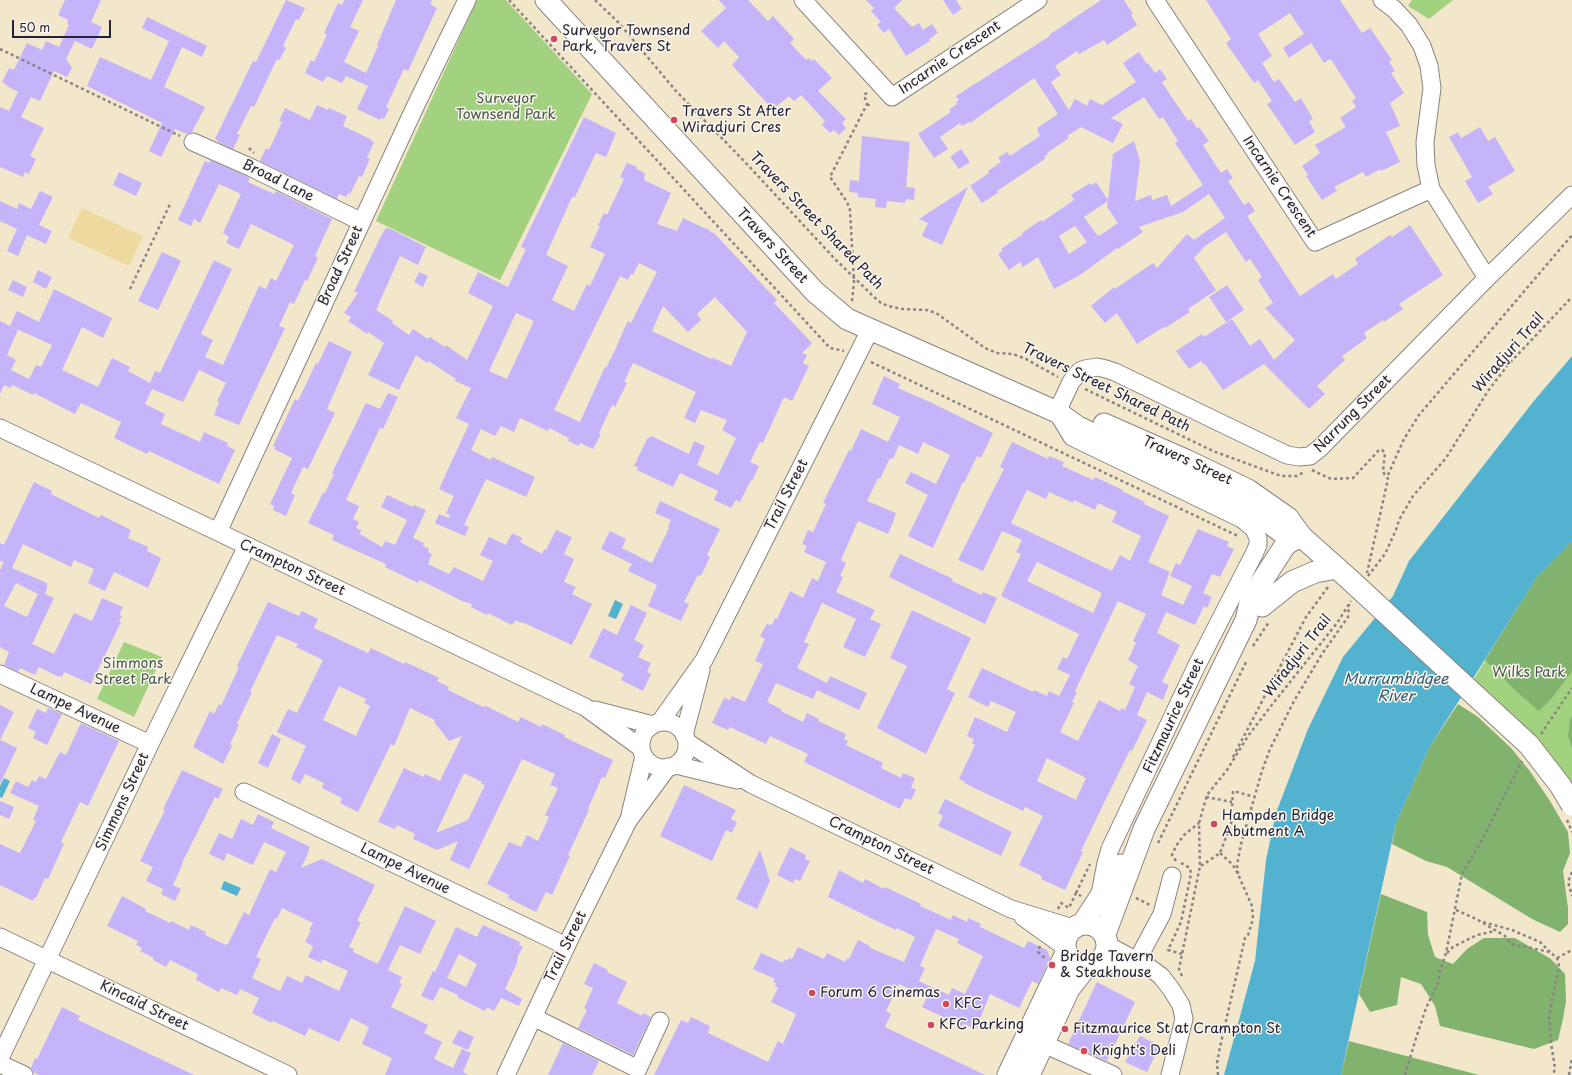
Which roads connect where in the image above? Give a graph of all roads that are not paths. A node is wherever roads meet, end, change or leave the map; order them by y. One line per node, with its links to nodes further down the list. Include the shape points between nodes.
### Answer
1 (467, 0): 10 (street, Broad Street)
2 (546, 0): 12 (main road, Travers Street, via 815,292 847,319)
3 (803, 0): 4 (street, Incarnie Crescent, via 892,97)
4 (1038, 0)
5 (1155, 0): 8 (street, Incarnie Crescent, via 1315,242)
6 (1382, 0): 8 (street, via 1409,25 1422,46 1429,66 1432,88 1425,142)
7 (193, 142): 10 (street, Broad Lane)
8 (1431, 189): 11 (street)
9 (1572, 195): 11 (street, Narrung Street)
10 (362, 222): 15 (street, Broad Street)
11 (1487, 278): 13 (street, Narrung Street, via 1320,448 1309,463 1287,455 1115,372 1097,367 1085,369 1076,375)
12 (870, 330): 13 (main road, Travers Street); 22 (street, Trail Street)
13 (1058, 412): 16 (main road, Travers Street, via 1083,414 1188,460 1248,490 1288,518); 17 (street, Travers Street, via 1072,437 1242,519 1254,529)
14 (0, 428): 15 (street, Crampton Street)
15 (218, 532): 18 (street, Crampton Street)
16 (1301, 536): 19 (main road, Travers Street); 20 (main road, Fitzmaurice Street, via 1297,553); 21 (main road, Fitzmaurice Street, via 1286,544 1251,598)
17 (1258, 538): 36 (street, Fitzmaurice Street, via 1254,554 1197,665 1110,849)
18 (247, 546): 24 (street, Crampton Street); 27 (street, Simmons Street)
19 (1354, 580): 20 (main road, via 1314,572 1292,582); 32 (main road, Travers Street, bridge, via 1529,745)
20 (1262, 606): 21 (main road, Fitzmaurice Street)
21 (1246, 620): 34 (main road, Fitzmaurice Street)
22 (704, 660): 25 (street, Trail Street); 26 (street, Trail Street)
23 (0, 674): 27 (street, Lampe Avenue)
24 (585, 707): 25 (street, Crampton Street); 28 (street, Crampton Street)
25 (656, 723): 26 (street, via 674,724); 28 (street, via 643,734)
26 (686, 739): 29 (street, via 684,755); 30 (street, Crampton Street)
27 (150, 744): 43 (street, Simmons Street)
28 (642, 752): 29 (street, via 654,766); 33 (street, Trail Street)
29 (672, 766): 30 (street, Crampton Street); 33 (street, Trail Street)
30 (751, 784): 37 (street, Crampton Street)
31 (244, 792): 40 (street, Lampe Avenue)
32 (1572, 805)
33 (628, 821): 40 (street, Trail Street)
34 (1144, 829): 36 (main road, Fitzmaurice Street); 42 (main road, Fitzmaurice Street)
35 (1172, 876): 44 (street)
36 (1100, 898): 38 (main road, Fitzmaurice Street)
37 (1011, 909): 38 (street, Crampton Street); 41 (street, Crampton Street)
38 (1078, 926): 41 (main road, via 1068,933 1065,940); 42 (main road, via 1096,926)
39 (0, 937): 43 (street, Kincaid Street)
40 (566, 946): 45 (street, Trail Street)
41 (1066, 950): 42 (main road, via 1075,962); 53 (main road)
42 (1099, 952): 44 (street); 47 (main road, Fitzmaurice Street, via 1069,989)
43 (47, 960): 48 (street, Simmons Street); 51 (street, Kincaid Street)
44 (1145, 968): 56 (street, via 1172,989 1181,1005 1184,1020)
45 (533, 1017): 46 (street, via 638,1069); 52 (street, Trail Street)
46 (660, 1021)
47 (1044, 1044): 54 (main road, Fitzmaurice Street); 55 (street)
48 (0, 1058)
49 (0, 1064): 50 (street)
50 (24, 1075)
51 (288, 1075)
52 (506, 1075)
53 (1008, 1075)
54 (1029, 1075)
55 (1113, 1075)
56 (1170, 1075)

